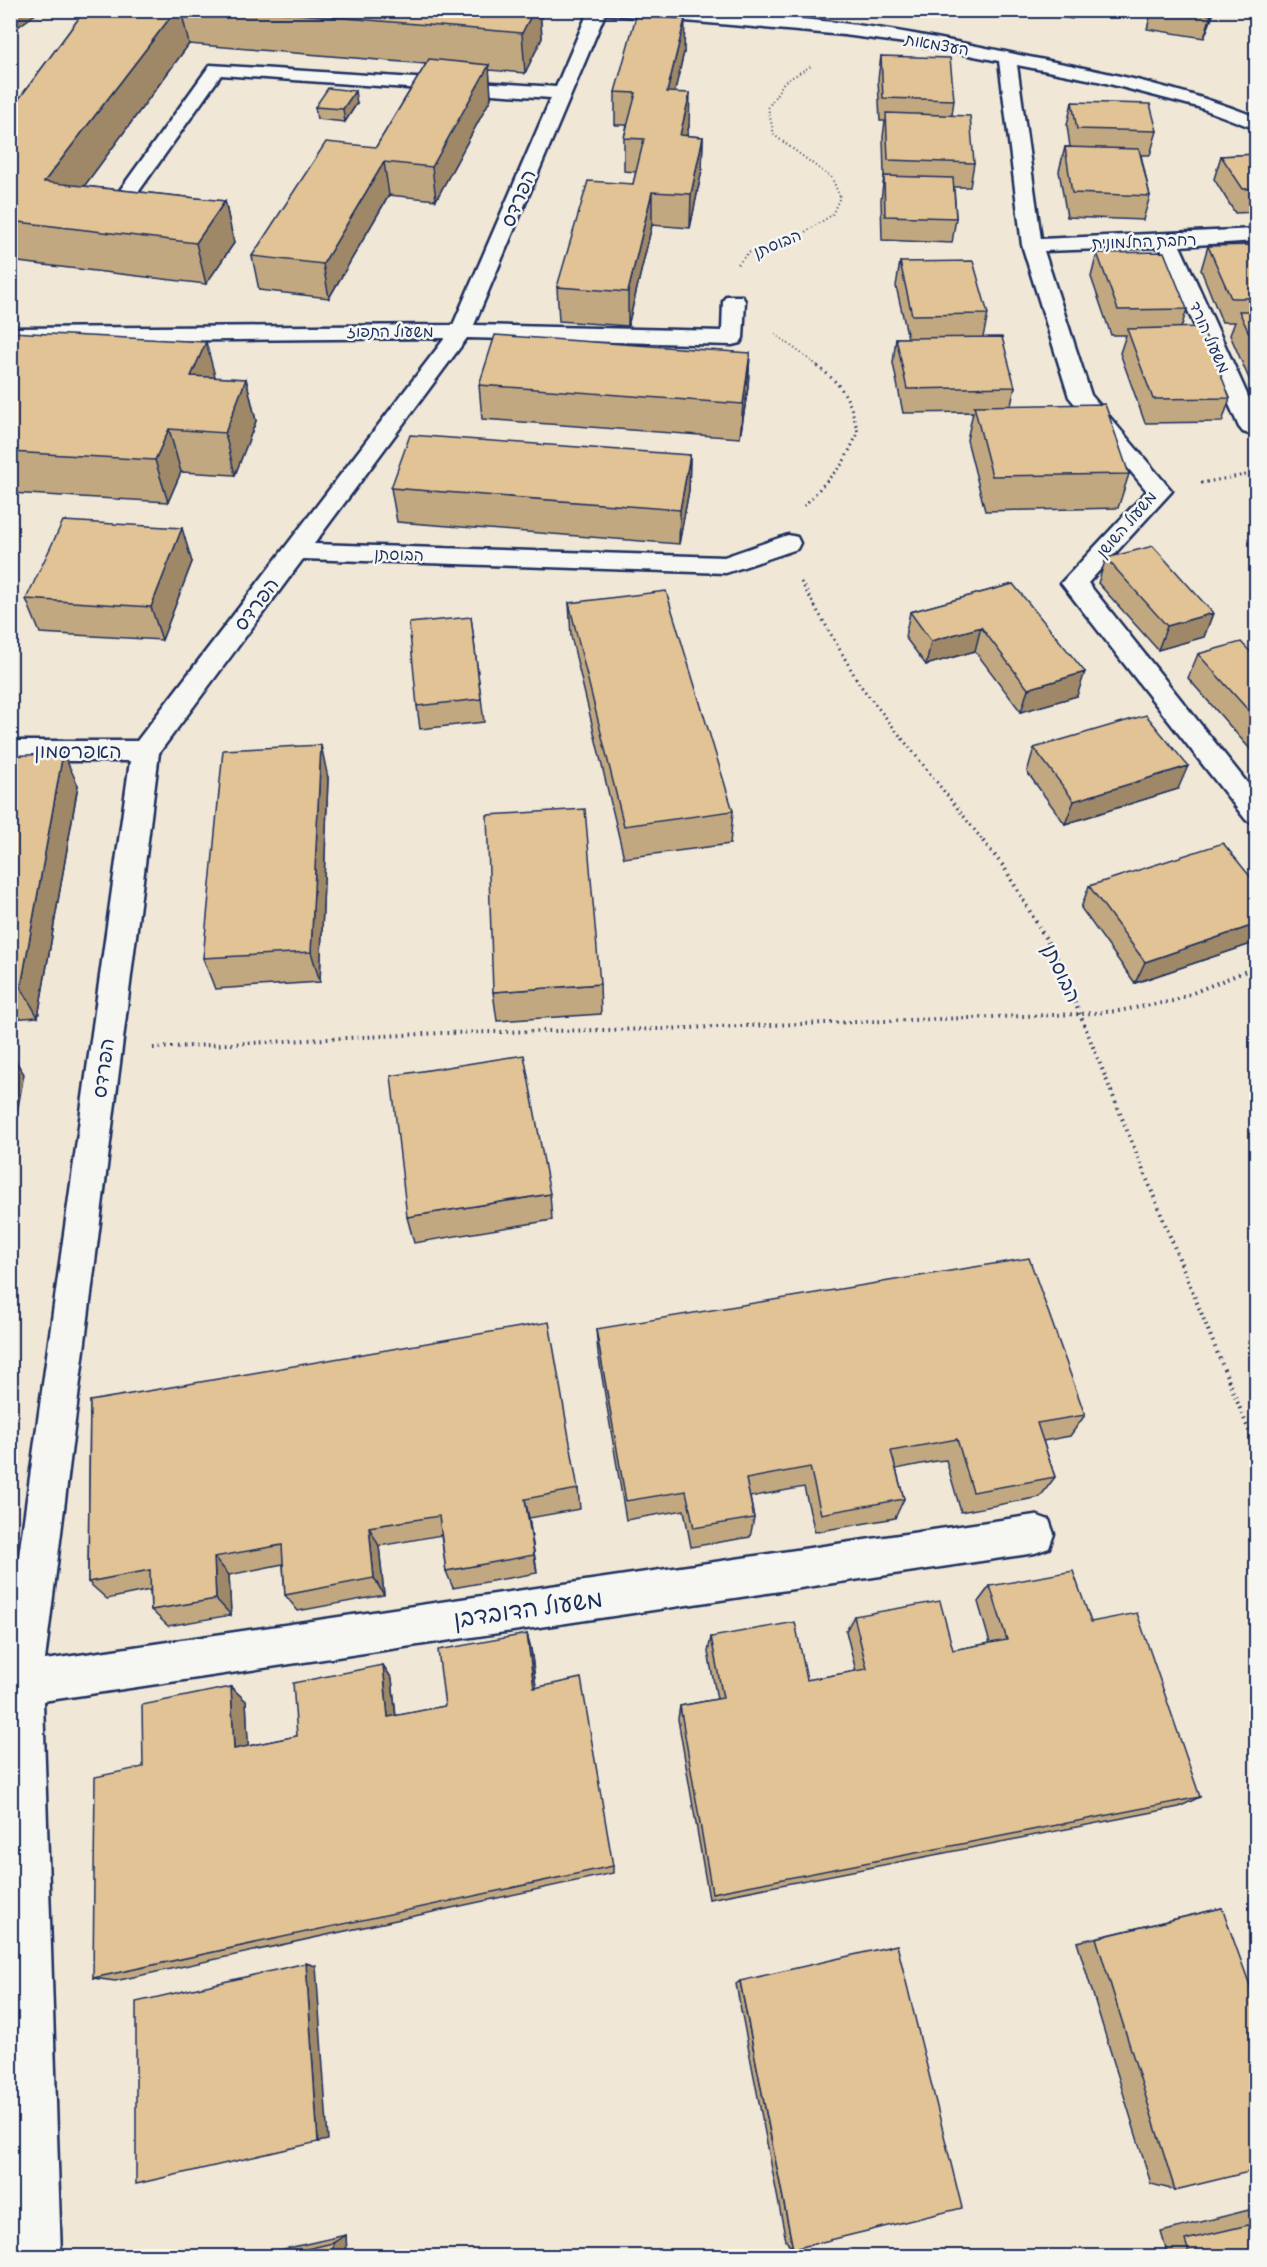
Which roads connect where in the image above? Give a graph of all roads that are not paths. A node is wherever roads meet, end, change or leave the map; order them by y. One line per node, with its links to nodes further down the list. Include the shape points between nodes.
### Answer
1 (598, 10): 4 (street, הפרדס)
2 (610, 10): 3 (street, העצמאות, via 844,30)
3 (1007, 56): 5 (street, העצמאות, via 1205,103); 9 (street, משעול השושן)
4 (563, 93): 6 (street, via 216,69); 11 (street, הפרדס)
5 (1257, 123)
6 (125, 197)
7 (1257, 234): 8 (street, רחבת החלמונית)
8 (1167, 241): 9 (street, רחבת החלמונית); 13 (street, משעול הורד, via 1251,428)
9 (1032, 245): 18 (street, משעול השושן, via 1080,397 1160,490 1074,583)
10 (734, 301): 11 (street, משעול התפוז, via 732,338)
11 (461, 331): 12 (street, משעול התפוז); 15 (street, הפרדס)
12 (10, 334)
13 (1257, 429)
14 (788, 543): 15 (street, הבוסתן, via 726,565)
15 (295, 551): 16 (street, הפרדס)
16 (145, 751): 17 (street, האפרסמון); 20 (street, הפרדס)
17 (10, 752)
18 (1257, 813)
19 (1035, 1534): 20 (street, משעול הדובדבן)
20 (22, 1684): 21 (street, הפרדס)
21 (37, 2256)

